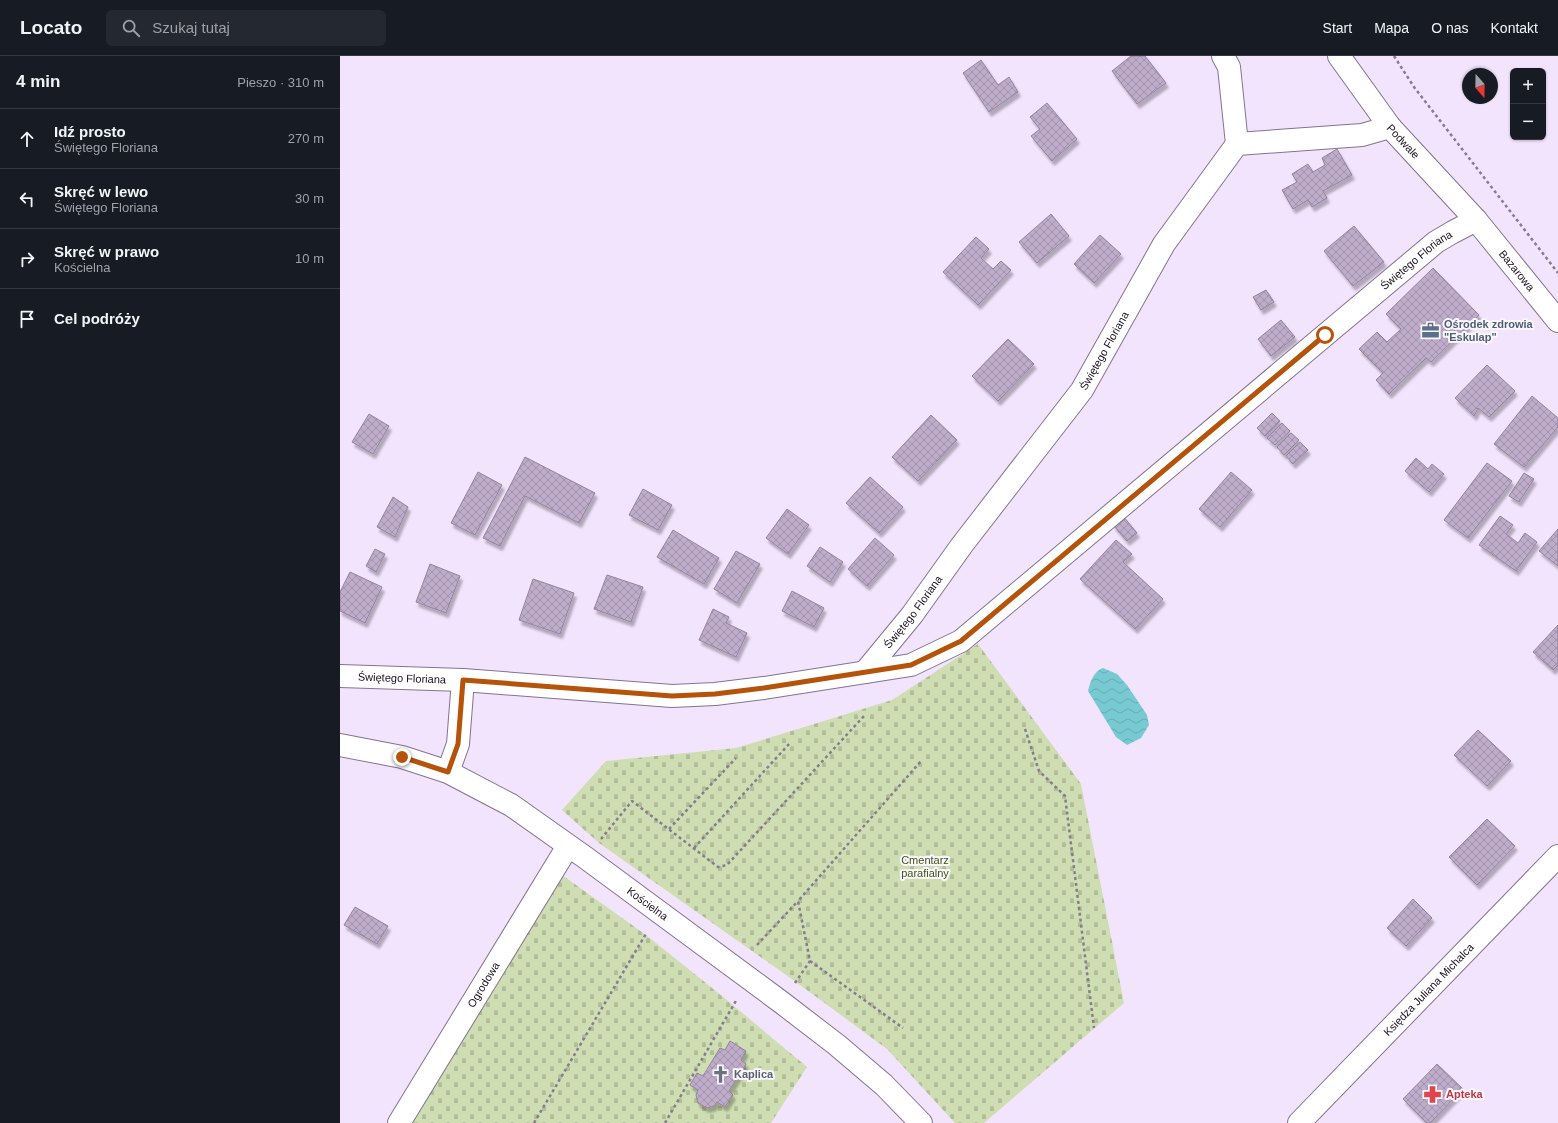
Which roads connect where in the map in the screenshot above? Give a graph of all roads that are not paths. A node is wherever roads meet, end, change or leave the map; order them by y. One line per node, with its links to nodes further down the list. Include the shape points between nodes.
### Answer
1 (1223, 56): 4 (street, via 1229,67)
2 (1339, 56): 3 (street, Podwale)
3 (1390, 127): 4 (street, via 1362,135); 5 (street, Podwale)
4 (1237, 144): 7 (street, Świętego Floriana, via 1164,244 1082,390 962,545 912,615)
5 (1476, 220): 6 (street, Bazarowa); 7 (street, Świętego Floriana, via 1430,247 961,641 911,665)
6 (1558, 321)
7 (865, 672): 9 (street, Świętego Floriana, via 729,692 672,696)
8 (340, 676): 9 (street, Świętego Floriana)
9 (463, 680): 11 (street, via 458,744)
10 (340, 745): 11 (street, Kościelna, via 402,757)
11 (448, 772): 12 (street, Kościelna, via 511,805)
12 (568, 846): 14 (street, Ogrodowa); 15 (street, Kościelna, via 838,1045 884,1085)
13 (1558, 856): 16 (street, Księdza Juliana Michalca)
14 (399, 1123)
15 (921, 1123)
16 (1299, 1123)

